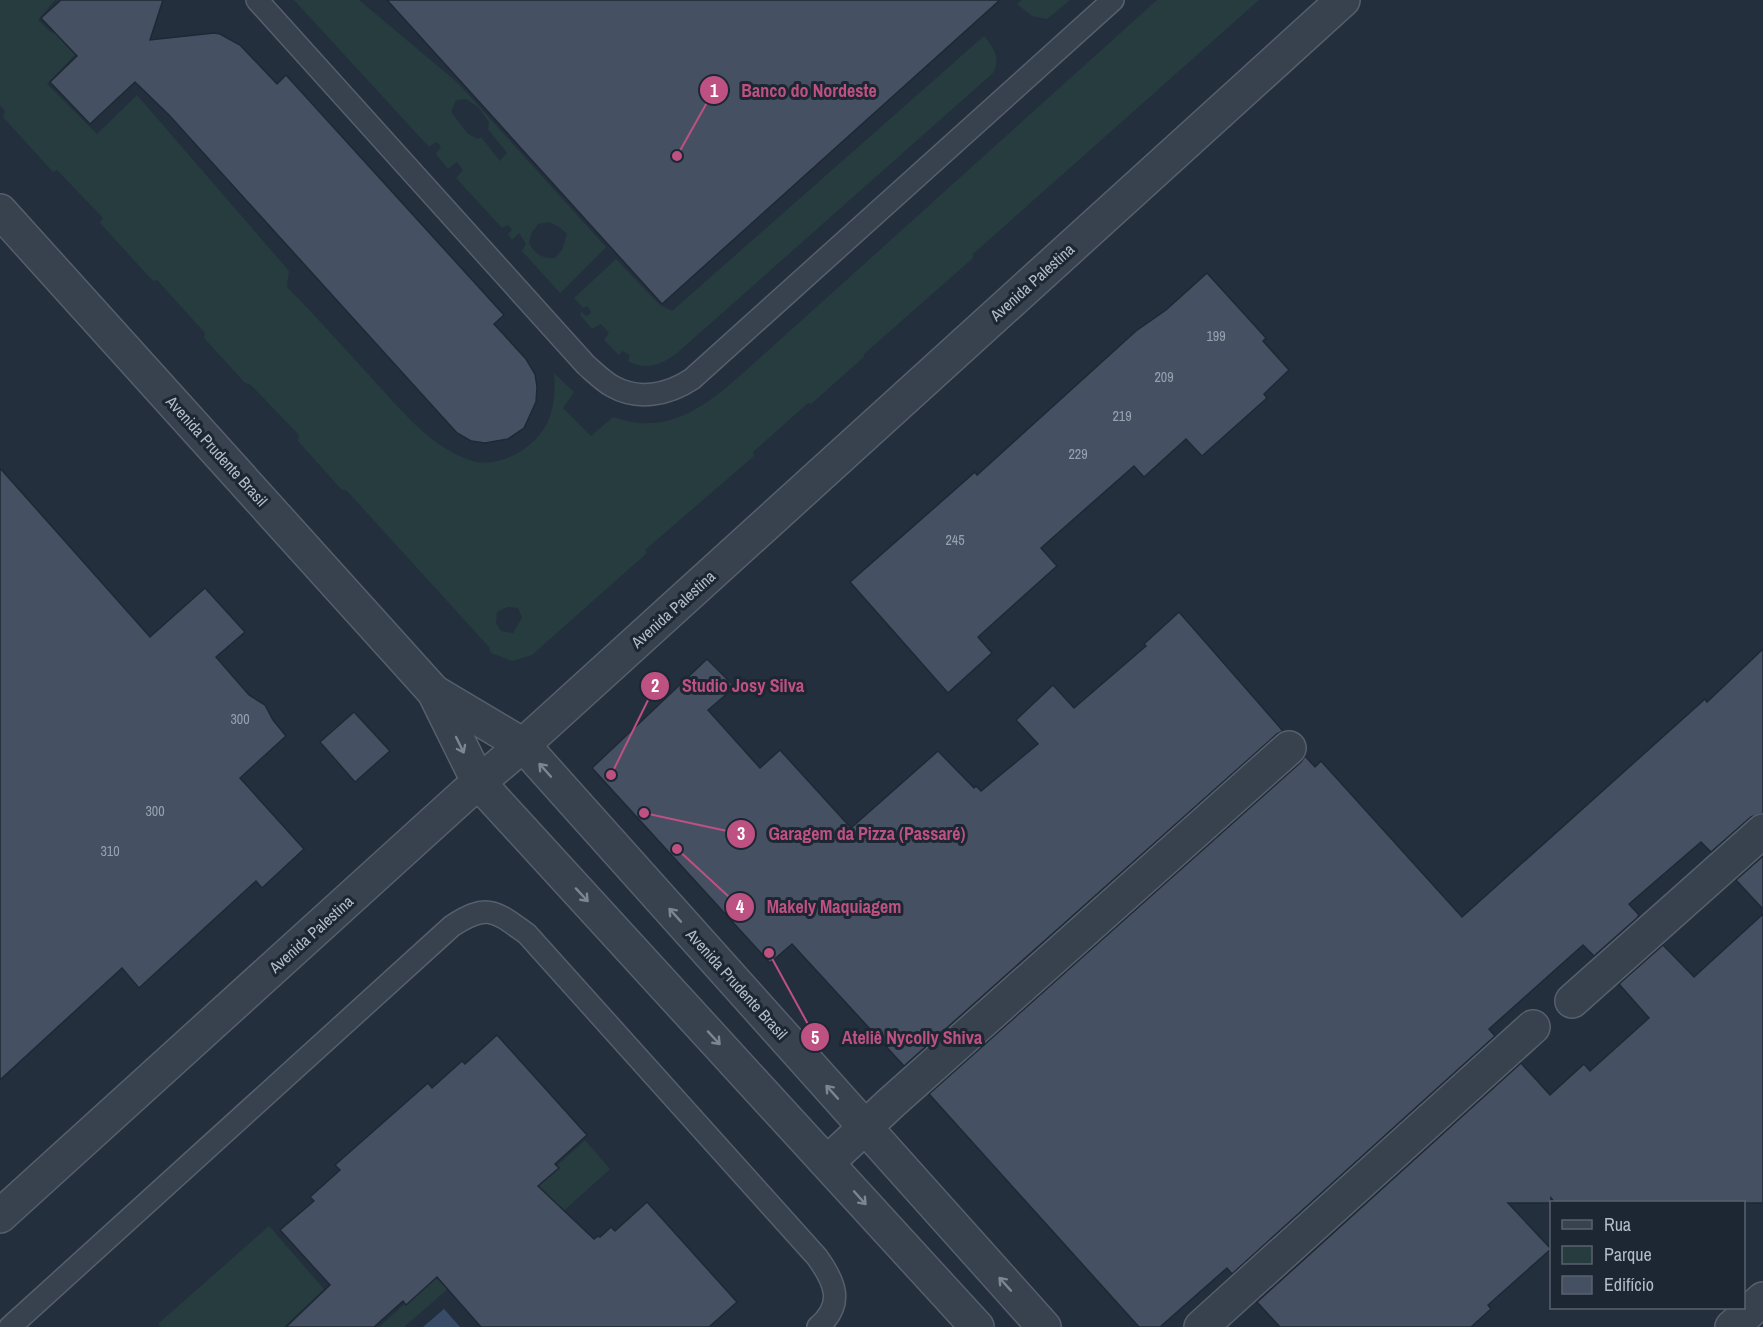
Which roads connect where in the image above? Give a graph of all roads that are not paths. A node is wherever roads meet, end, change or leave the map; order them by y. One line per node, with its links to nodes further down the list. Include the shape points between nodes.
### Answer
1 (257, 0): 2 (lane, via 586,365 623,392 643,395 668,392 692,379)
2 (1113, 0)
3 (1343, 0): 6 (street, Avenida Palestina)
4 (0, 211): 5 (street, Avenida Prudente Brasil)
5 (434, 692): 6 (street, Avenida Prudente Brasil); 8 (street, Avenida Prudente Brasil, one-way to 8)
6 (523, 745): 8 (street, Avenida Palestina); 12 (street, Avenida Prudente Brasil, one-way to 6)
7 (1289, 748): 12 (street)
8 (479, 783): 13 (street, Avenida Prudente Brasil, one-way to 13); 14 (street, Avenida Palestina)
9 (1763, 831): 10 (street)
10 (1572, 1001)
11 (1533, 1027): 20 (street)
12 (865, 1128): 13 (street); 19 (street, Avenida Prudente Brasil, one-way to 12)
13 (828, 1162): 18 (street, Avenida Prudente Brasil, one-way to 18)
14 (0, 1216)
15 (1763, 1299): 21 (street)
16 (10, 1327): 17 (lane, via 452,926 478,912 497,913 527,933 817,1257 829,1274 835,1293 832,1309)
17 (818, 1327)
18 (977, 1327)
19 (1044, 1327)
20 (1201, 1327)
21 (1732, 1327)

